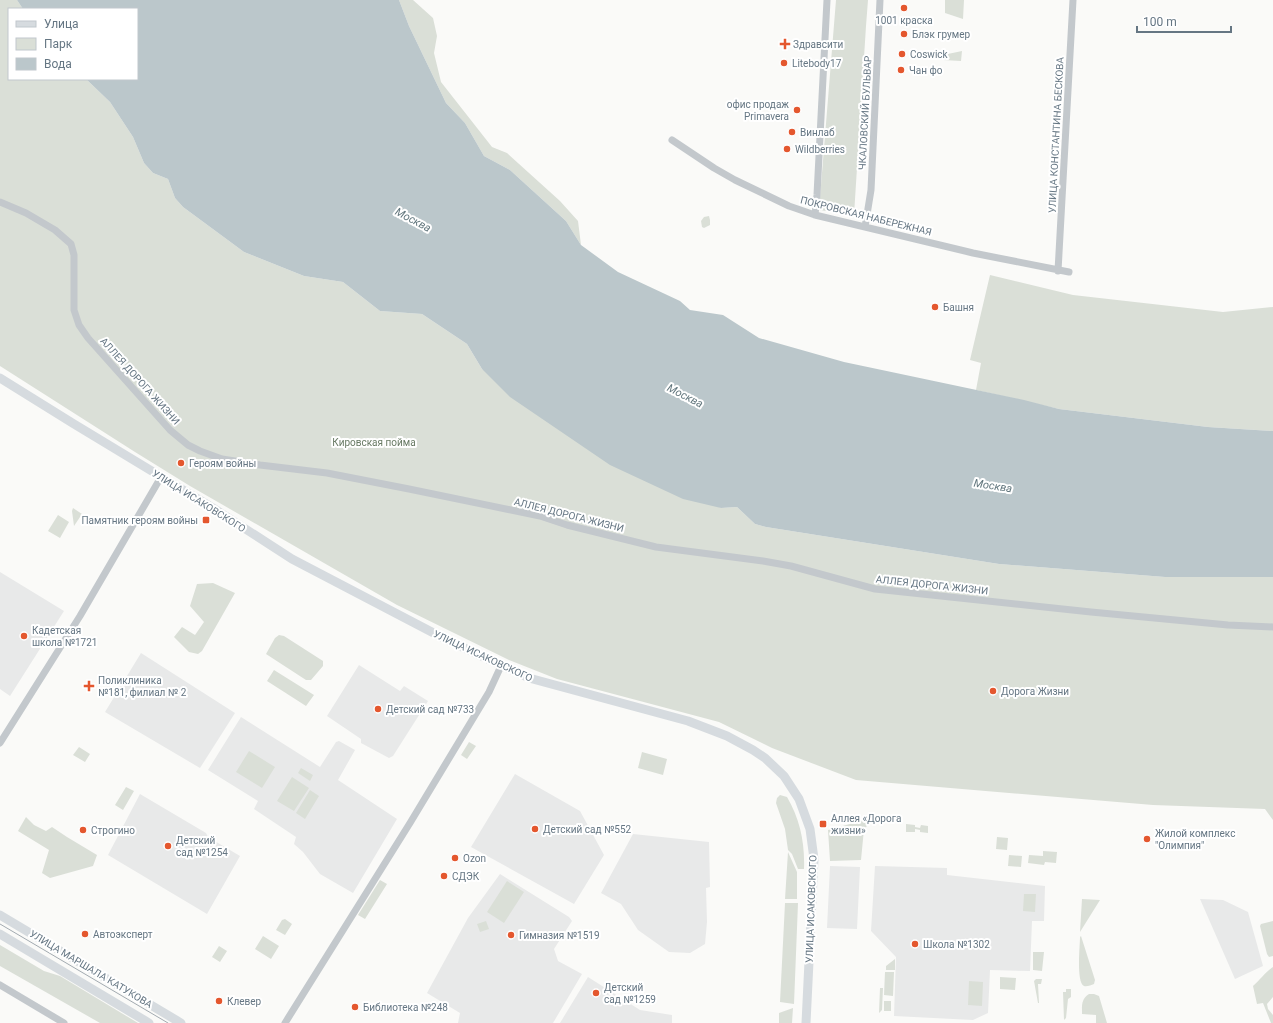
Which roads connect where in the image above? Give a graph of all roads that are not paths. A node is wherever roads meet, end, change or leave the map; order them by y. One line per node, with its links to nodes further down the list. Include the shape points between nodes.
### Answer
1 (827, 0): 6 (street)
2 (880, 0): 7 (street, ЧКАЛОВСКИЙ БУЛЬВАР, via 871,190)
3 (1074, 0): 8 (street, УЛИЦА КОНСТАНТИНА БЕСКОВА)
4 (672, 140): 6 (street, ПОКРОВСКАЯ НАБЕРЕЖНАЯ, via 736,180 788,206)
5 (0, 202): 12 (street, АЛЛЕЯ ДОРОГА ЖИЗНИ, via 55,230 71,244 74,255 74,310 79,325 88,338 170,430 188,445 222,459 327,473 409,489 540,516 656,547 792,566 875,589 1091,612)
6 (815, 215): 7 (street, ПОКРОВСКАЯ НАБЕРЕЖНАЯ)
7 (865, 227): 8 (street, ПОКРОВСКАЯ НАБЕРЕЖНАЯ)
8 (1058, 271): 9 (street, ПОКРОВСКАЯ НАБЕРЕЖНАЯ)
9 (1069, 272)
10 (0, 378): 11 (street, УЛИЦА ИСАКОВСКОГО)
11 (161, 477): 13 (street, УЛИЦА ИСАКОВСКОГО, via 292,559); 14 (street, via 80,616)
12 (1273, 627)
13 (502, 666): 21 (street, via 410,823); 22 (street, УЛИЦА ИСАКОВСКОГО, via 537,681 631,705 710,729 765,758 784,776 804,808 813,848)
14 (0, 743)
15 (0, 915): 20 (street, УЛИЦА МАРШАЛА КАТУКОВА)
16 (0, 934): 19 (street, УЛИЦА МАРШАЛА КАТУКОВА)
17 (0, 985): 18 (street)
18 (64, 1023)
19 (149, 1023)
20 (182, 1023)
21 (285, 1023)
22 (806, 1023)

